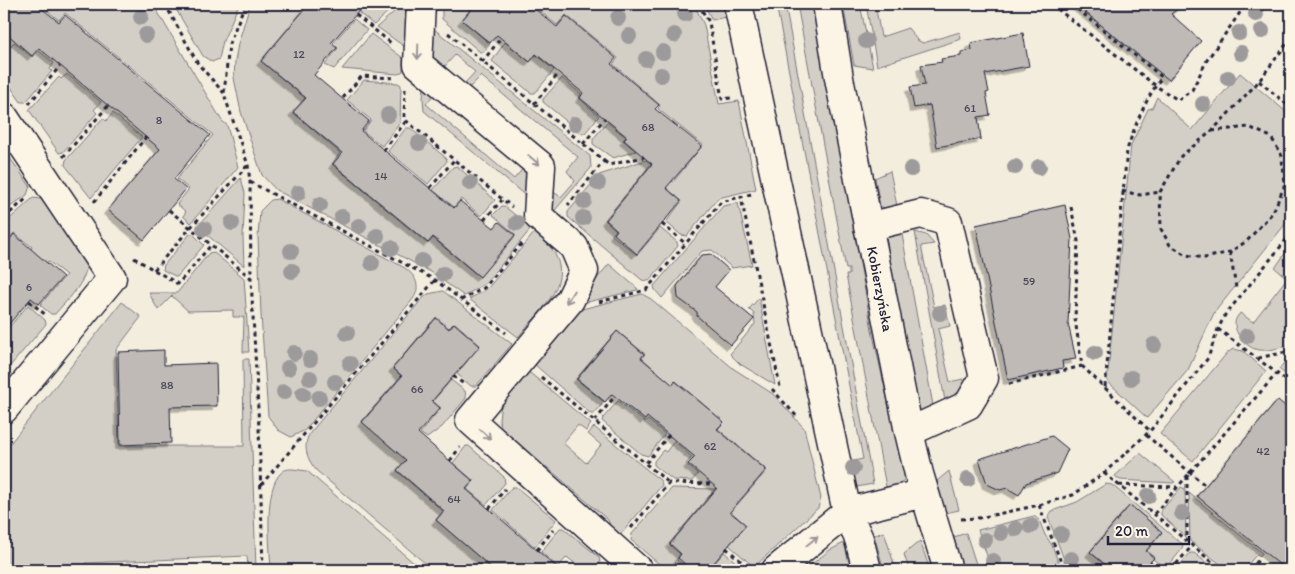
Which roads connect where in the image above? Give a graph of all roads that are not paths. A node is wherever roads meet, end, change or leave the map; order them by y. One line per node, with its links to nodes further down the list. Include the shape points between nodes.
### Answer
1 (421, 4): 10 (street, one-way to 10, via 418,64 541,166 538,216 574,247 584,271 570,300 470,420)
2 (738, 4): 9 (street)
3 (827, 4): 5 (street, Kobierzyńska)
4 (14, 114): 6 (street, via 112,278)
5 (868, 227): 7 (street, Kobierzyńska); 7 (street, via 921,214 948,222 984,378 968,405)
6 (4, 409)
7 (908, 432): 8 (street, Kobierzyńska)
8 (924, 493): 9 (street); 13 (street, Kobierzyńska)
9 (847, 512): 11 (street, one-way to 9); 12 (street)
10 (638, 570)
11 (776, 570)
12 (868, 570)
13 (948, 570)

